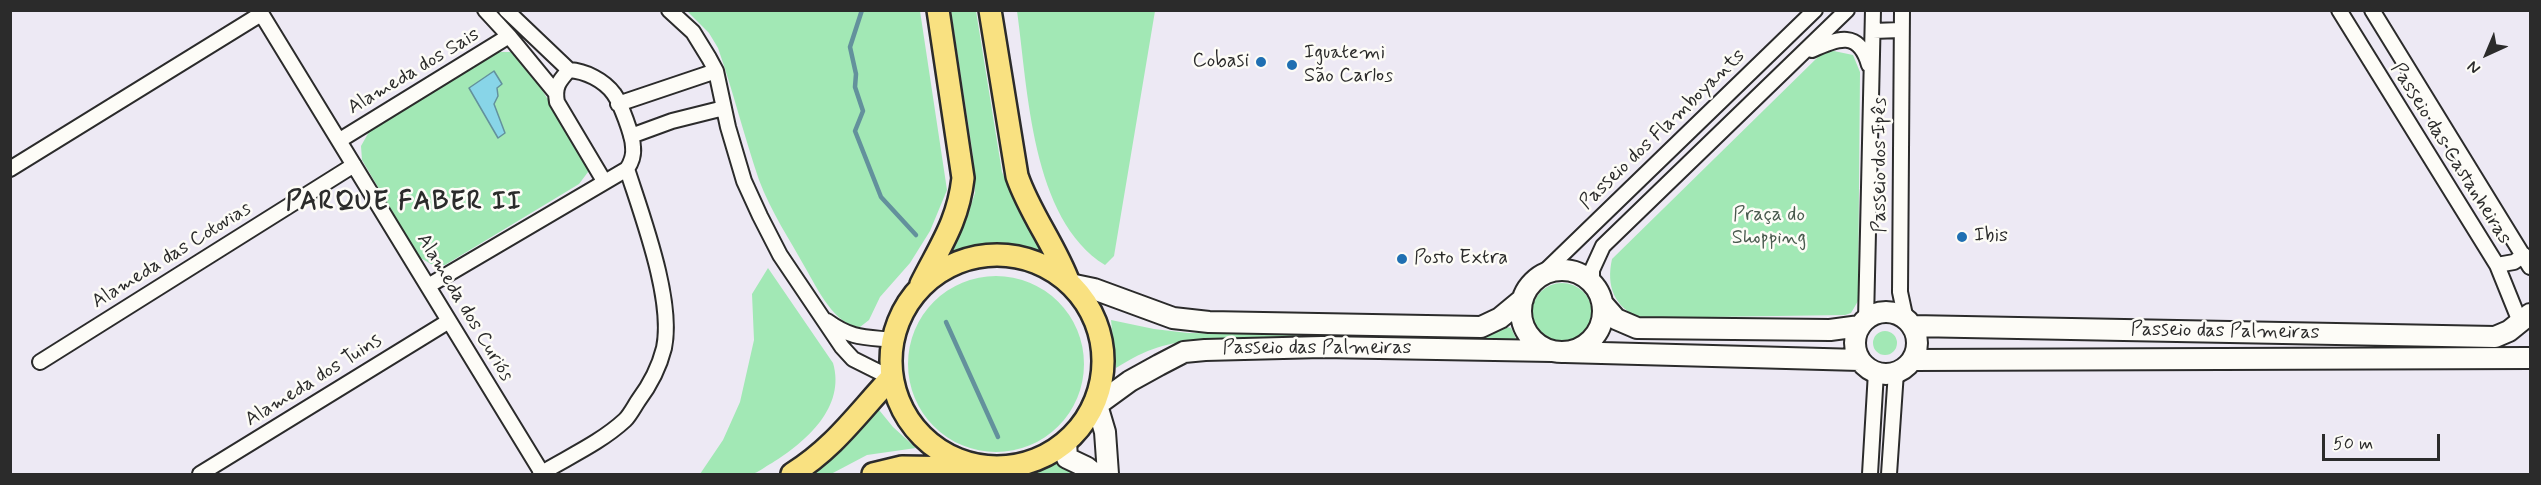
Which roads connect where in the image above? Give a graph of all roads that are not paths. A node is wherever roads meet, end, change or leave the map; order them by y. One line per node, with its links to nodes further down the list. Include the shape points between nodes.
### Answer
1 (484, 10): 15 (street)
2 (506, 10): 17 (street)
3 (669, 10): 18 (street, via 693,33)
4 (938, 10): 35 (main road, via 963,178 953,225)
5 (990, 10): 32 (main road, via 1017,176)
6 (1815, 10): 31 (street, Passeio dos Flamboyants)
7 (1848, 10): 16 (street)
8 (1873, 10): 14 (street, Passeio dos Ipês)
9 (1902, 10): 13 (street, Passeio dos Ipês)
10 (2338, 10): 30 (street, Passeio das Castanheiras)
11 (2372, 10): 29 (street)
12 (260, 12): 24 (street, Alameda dos Curiós); 26 (street)
13 (1902, 30): 14 (street); 42 (street, Passeio dos Ipês, via 1900,292)
14 (1873, 31): 19 (street, Passeio dos Ipês)
15 (509, 36): 20 (street); 24 (street, Alameda dos Sais)
16 (1802, 55): 19 (street, via 1833,40 1845,39 1857,44); 33 (street, via 1603,246 1592,270)
17 (569, 70): 20 (street); 21 (street, via 594,77 614,94)
18 (716, 71): 21 (street); 22 (street)
19 (1872, 73): 41 (street, Passeio dos Ipês)
20 (555, 92): 28 (street, via 557,102)
21 (618, 104): 23 (street)
22 (724, 108): 23 (street); 38 (street, via 744,181 760,216 780,255)
23 (631, 136): 27 (street, via 634,148)
24 (340, 140): 25 (street, Alameda dos Curiós)
25 (354, 165): 34 (street, Alameda dos Curiós); 49 (street, Alameda das Cotovias)
26 (10, 169)
27 (627, 169): 28 (street); 57 (street, via 660,284 664,347 651,384 625,419 587,448)
28 (604, 181): 34 (street)
29 (2527, 261): 30 (street)
30 (2497, 265): 40 (street, Passeio das Castanheiras)
31 (1538, 278): 33 (street, via 1562,270 1575,273); 36 (street)
32 (1070, 284): 35 (main road, via 1055,272 1021,258 984,255 949,266); 36 (street, Passeio das Palmeiras, via 1173,318 1209,322 1481,327 1500,318); 53 (main road, via 1088,306 1100,336 1103,368)
33 (1592, 285): 37 (street)
34 (428, 286): 39 (street, Alameda dos Curiós)
35 (919, 288): 43 (main road, via 902,312)
36 (1523, 299): 44 (street, via 1523,324 1529,336 1538,345)
37 (1602, 303): 41 (street, via 1616,319 1637,328 1830,330); 44 (street, via 1600,324 1590,342 1578,349)
38 (821, 316): 43 (street, via 850,335); 52 (street, via 853,359)
39 (449, 321): 56 (street, Alameda dos Tuins); 57 (street, Alameda dos Curiós)
40 (2520, 322): 42 (street, Passeio das Palmeiras, via 2495,337); 45 (street, via 2520,347)
41 (1863, 323): 42 (street, via 1873,315 1890,312); 47 (street, via 1855,343)
42 (1909, 323): 48 (street, via 1917,343)
43 (893, 340): 52 (main road)
44 (1558, 352): 47 (street, Passeio das Palmeiras); 53 (street, Passeio das Palmeiras, via 1322,347 1184,352 1130,381)
45 (2530, 353)
46 (2530, 358): 48 (street, Passeio das Palmeiras)
47 (1860, 360): 50 (street)
48 (1912, 360): 51 (street)
49 (40, 362)
50 (1876, 372): 51 (street); 62 (street)
51 (1896, 372): 63 (street)
52 (891, 378): 55 (main road, via 908,418 924,438); 58 (main road, via 817,458)
53 (1097, 405): 54 (main road); 61 (street, via 1105,432)
54 (1066, 442): 55 (main road, via 1022,464); 60 (street, via 1067,458)
55 (975, 468): 59 (main road, via 902,467)
56 (200, 474)
57 (541, 474)
58 (792, 474)
59 (873, 474)
60 (1095, 474)
61 (1108, 474)
62 (1870, 474)
63 (1889, 474)

